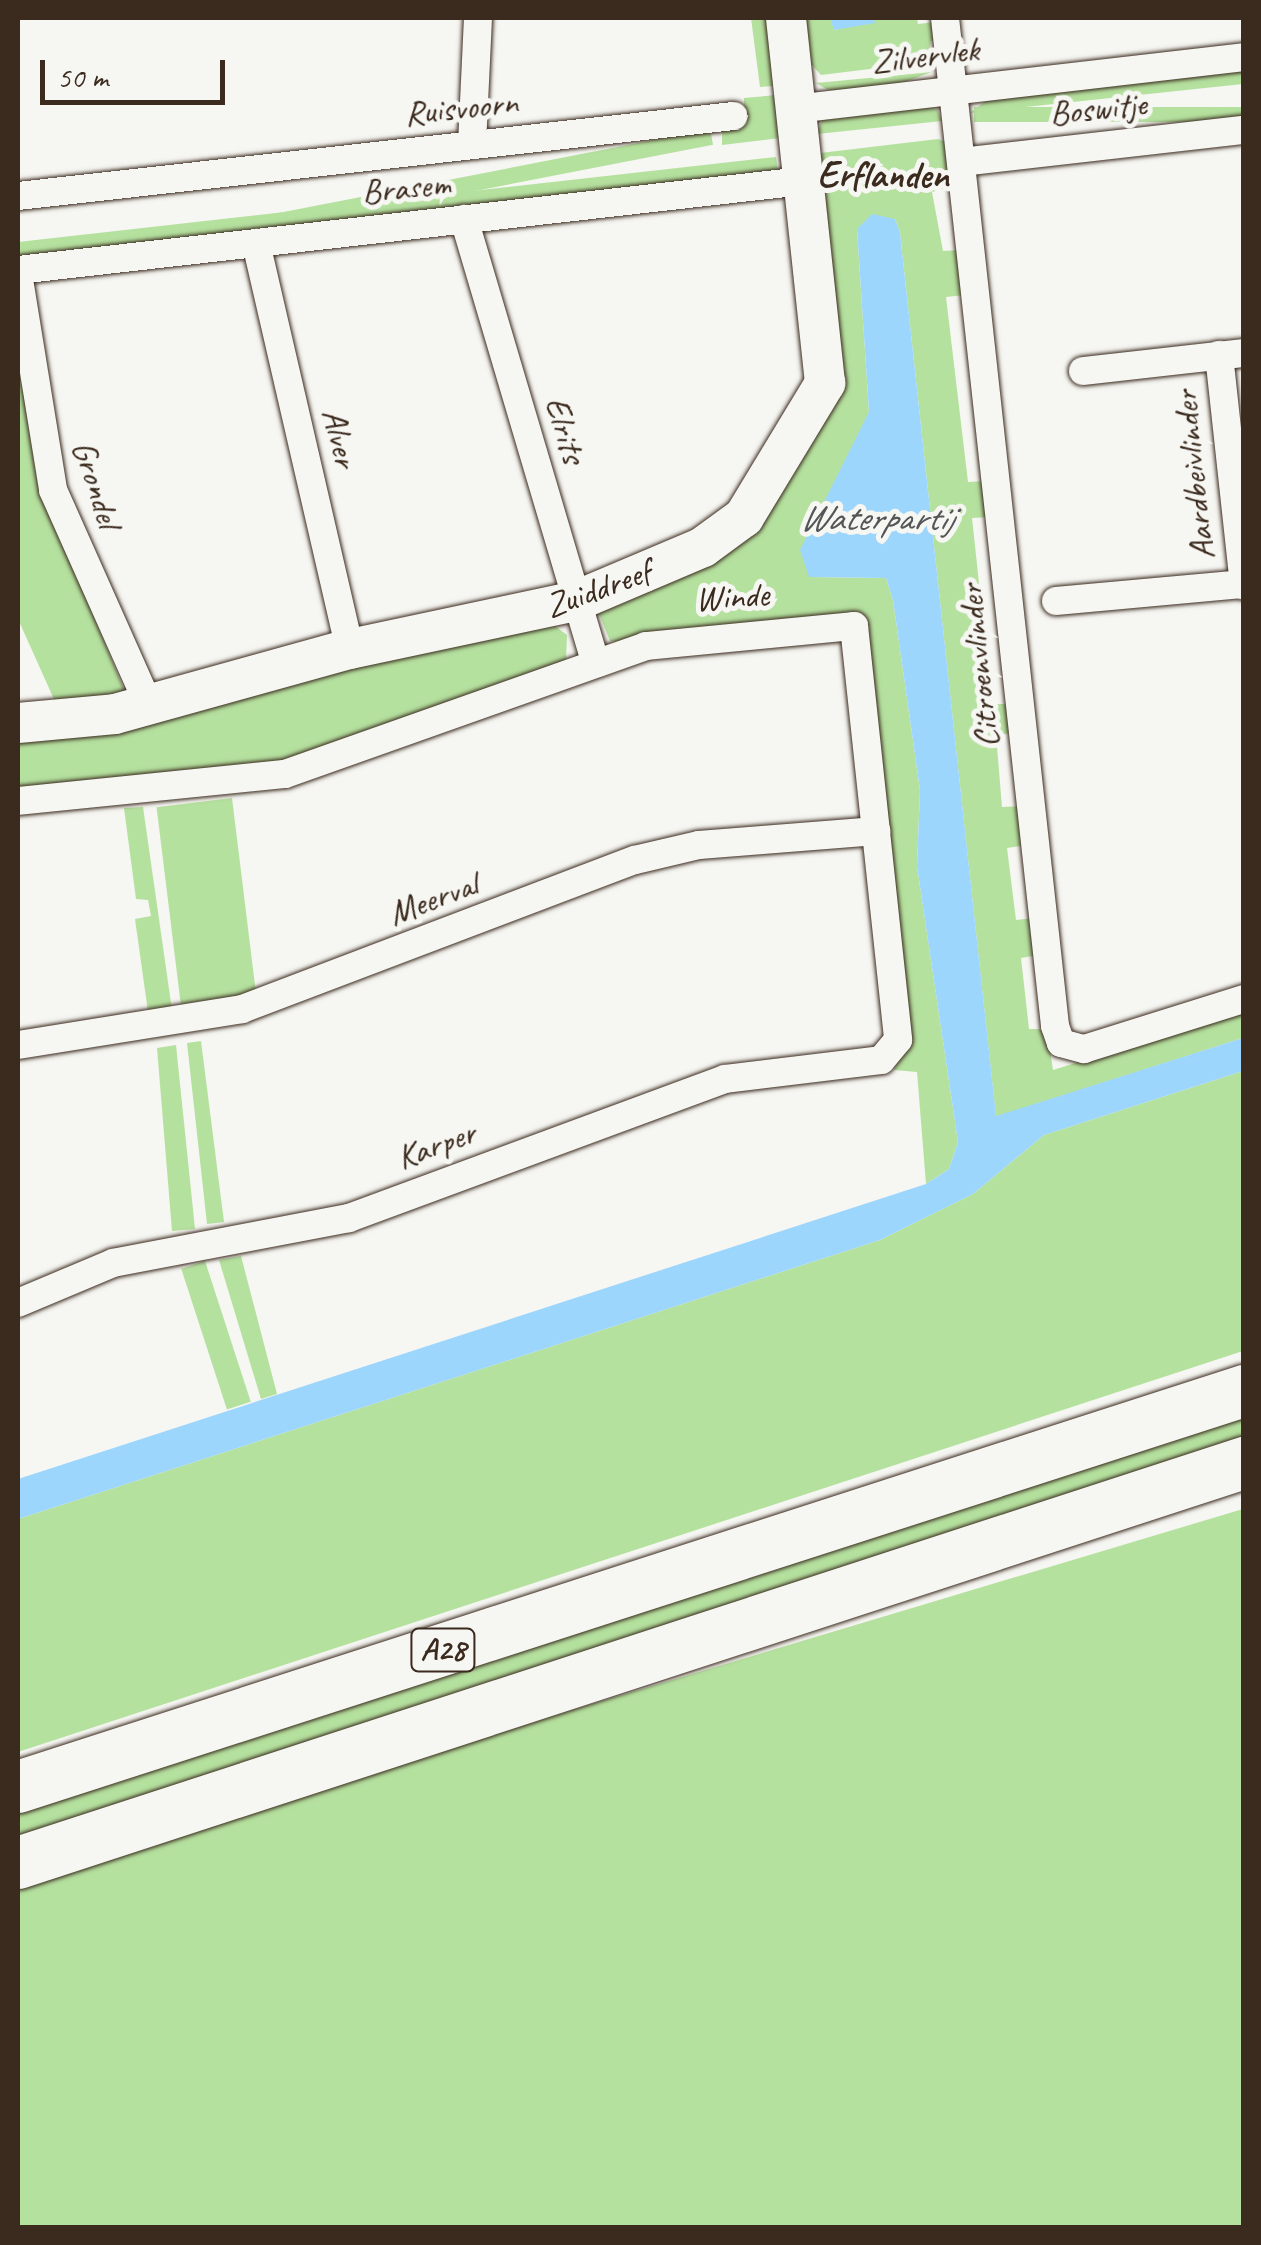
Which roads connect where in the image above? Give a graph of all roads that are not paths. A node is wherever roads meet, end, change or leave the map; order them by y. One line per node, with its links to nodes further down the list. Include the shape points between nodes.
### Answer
1 (478, 18): 9 (street)
2 (786, 18): 6 (street, Zuiddreef)
3 (945, 18): 5 (street, Citroenvlinder)
4 (1244, 57): 5 (street, Zilvervlek)
5 (953, 90): 6 (street, Zilvervlek); 10 (street, Citroenvlinder)
6 (795, 109): 11 (street, Zuiddreef)
7 (734, 116): 9 (street, Ruisvoorn)
8 (1244, 130): 10 (street, Boswitje)
9 (472, 145): 12 (street, Ruisvoorn)
10 (961, 162): 20 (street, Citroenvlinder)
11 (803, 182): 13 (street, Brasem); 19 (street, Zuiddreef, via 824,340 825,383 818,404 754,506 719,538)
12 (18, 196)
13 (464, 220): 14 (street, Brasem); 19 (street, Elrits)
14 (256, 243): 15 (street, Brasem); 21 (street, Alver)
15 (18, 271): 23 (street, Grondel, via 53,490)
16 (1231, 354): 17 (street); 18 (street, Aardbeivlinder)
17 (1083, 371)
18 (1243, 585): 20 (street)
19 (576, 601): 21 (street, Zuiddreef); 22 (street, Elrits)
20 (1035, 604): 27 (street, Citroenvlinder, via 1061,1043 1084,1049)
21 (350, 649): 23 (street, Zuiddreef)
22 (594, 662): 25 (street, Winde, via 286,774); 26 (street, Winde, via 672,640 854,626)
23 (149, 706): 24 (street, Zuiddreef)
24 (18, 723)
25 (18, 801)
26 (876, 830): 28 (street, Meerval, via 699,845 635,860 242,1009); 29 (street, Winde, via 898,1040)
27 (1244, 999)
28 (18, 1044)
29 (881, 1060): 30 (street, Karper, via 725,1079 349,1218 113,1263)
30 (18, 1302)
31 (1244, 1391): 33 (highway, A28)
32 (1244, 1462): 34 (highway, A28)
33 (18, 1787)
34 (18, 1862)

